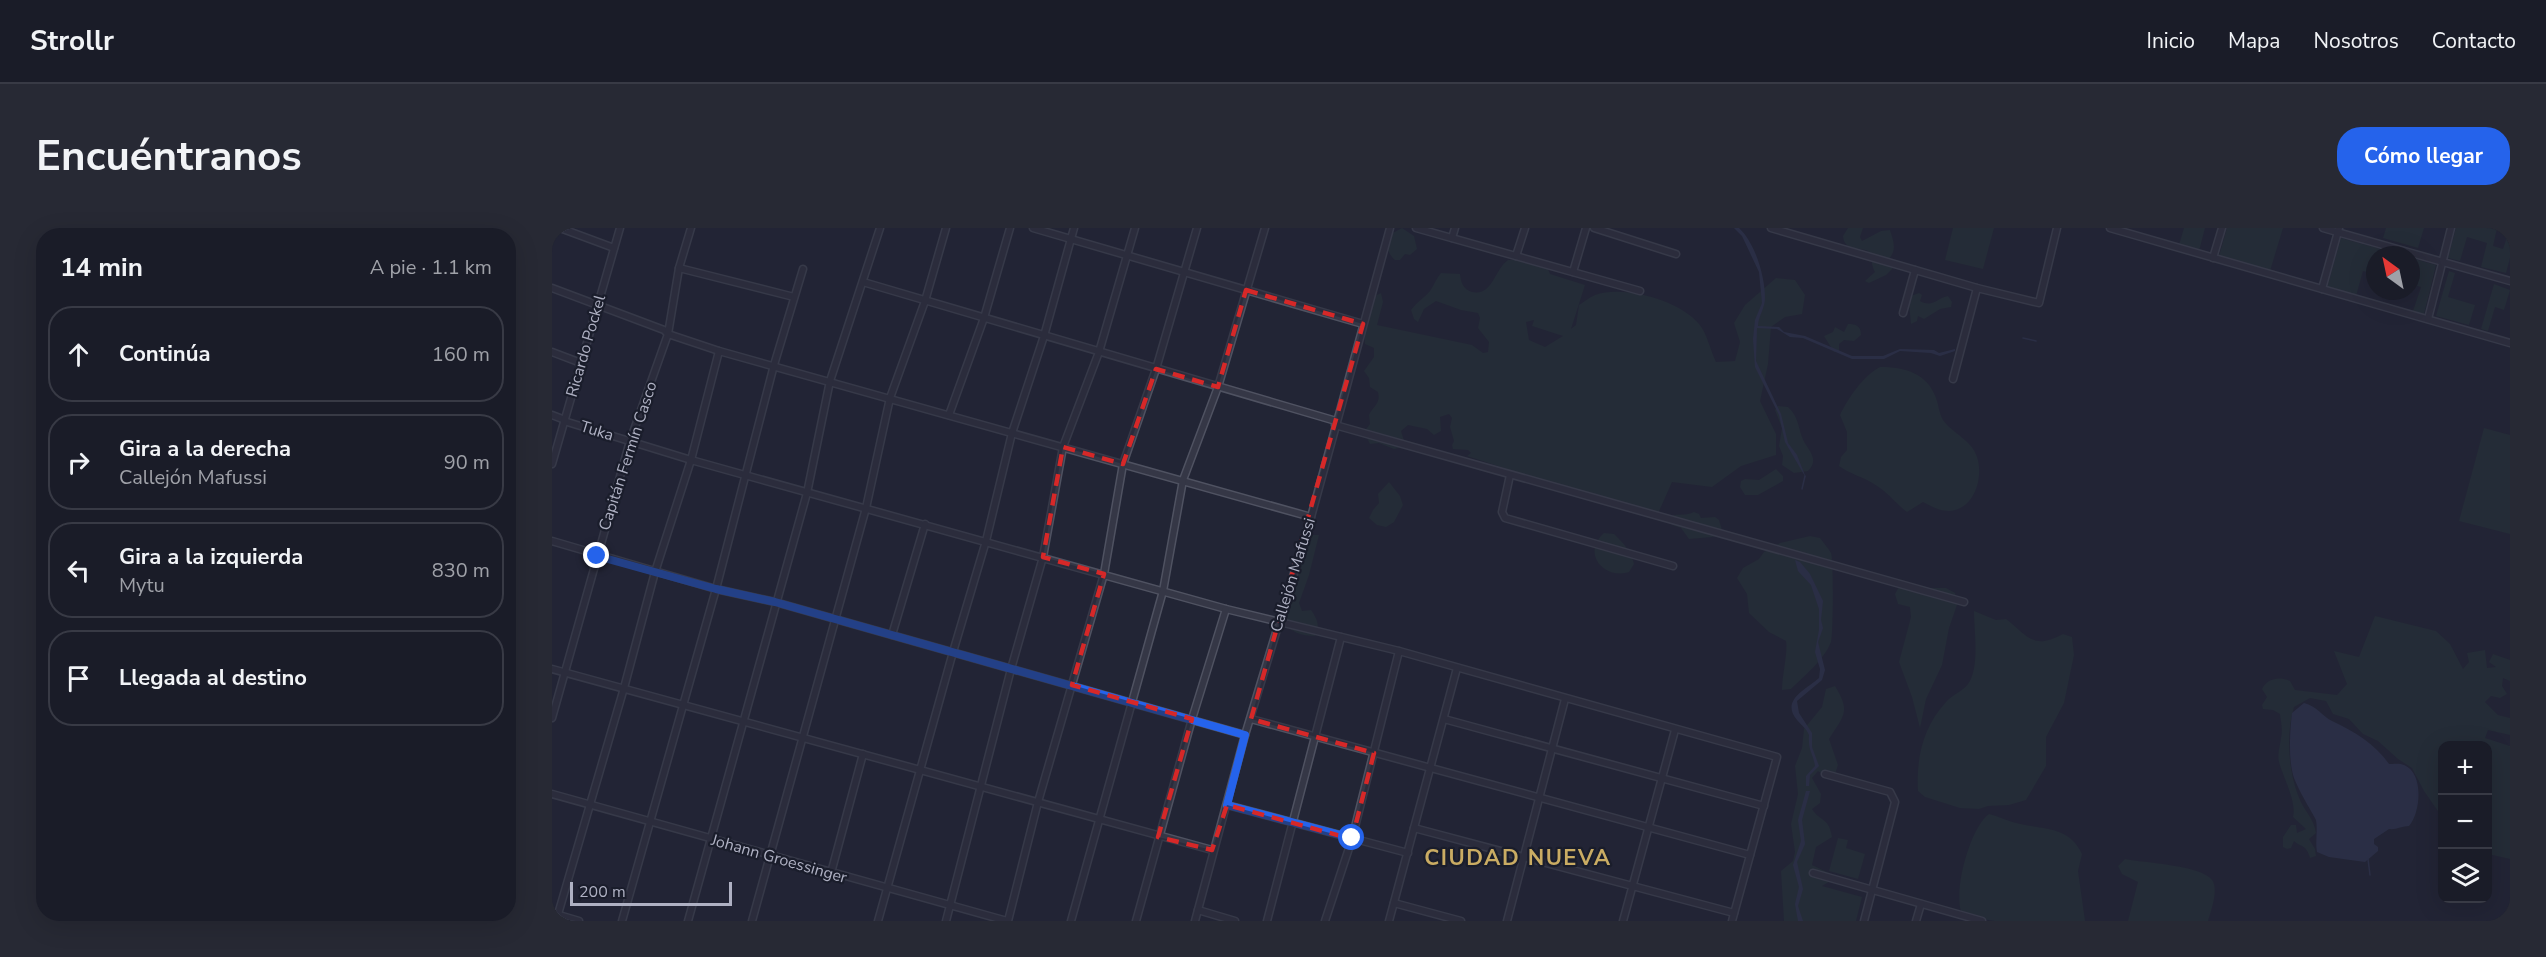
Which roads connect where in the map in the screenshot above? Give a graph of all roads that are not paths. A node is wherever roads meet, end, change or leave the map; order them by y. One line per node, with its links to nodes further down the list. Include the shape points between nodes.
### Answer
1 (560, 228): 27 (street)
2 (620, 228): 27 (street, Ricardo Pockel)
3 (691, 228): 33 (street, Capitán Fermín Casco)
4 (880, 228): 39 (street)
5 (946, 228): 46 (street)
6 (1010, 228): 49 (street)
7 (1033, 228): 26 (street)
8 (1074, 228): 26 (street)
9 (1135, 228): 29 (street)
10 (1197, 228): 36 (street)
11 (1265, 228): 43 (street)
12 (1390, 228): 51 (street, Callejón Mafussi)
13 (1416, 228): 25 (street)
14 (1455, 228): 25 (street)
15 (1525, 228): 30 (street)
16 (1586, 228): 37 (street)
17 (1594, 228): 28 (street)
18 (1771, 228): 35 (street)
19 (2057, 228): 41 (street, via 2039,303)
20 (2110, 228): 31 (street)
21 (2222, 228): 31 (street)
22 (2323, 228): 24 (street)
23 (2451, 228): 32 (street)
24 (2338, 230): 32 (street); 42 (street)
25 (1452, 238): 30 (street)
26 (1071, 239): 29 (street); 53 (street)
27 (614, 248): 47 (street, Ricardo Pockel)
28 (1676, 254)
29 (1127, 255): 36 (street); 57 (street)
30 (1516, 256): 37 (street)
31 (2213, 258): 42 (street)
32 (2442, 262): 38 (street); 50 (street)
33 (679, 268): 45 (street); 52 (street, Capitán Fermín Casco)
34 (803, 269): 45 (street)
35 (1915, 270): 41 (street); 48 (street)
36 (1184, 272): 43 (street); 60 (street)
37 (1573, 272): 44 (street)
38 (2510, 281)
39 (863, 282): 46 (street); 62 (street)
40 (552, 288): 47 (street)
41 (1977, 288): 61 (street)
42 (2322, 289): 50 (street)
43 (1246, 290): 51 (street); 63 (street)
44 (1640, 291)
45 (794, 297): 59 (street)
46 (925, 301): 49 (street); 64 (street)
47 (597, 305): 52 (street); 58 (street, Ricardo Pockel)
48 (1903, 313)
49 (984, 318): 53 (street); 66 (street)
50 (2428, 320): 54 (street)
51 (1363, 324): 68 (street, Callejón Mafussi)
52 (668, 334): 55 (street); 70 (street, Capitán Fermín Casco)
53 (1044, 336): 57 (street); 69 (street)
54 (2510, 343)
55 (719, 351): 59 (street); 72 (street)
56 (552, 352): 58 (street)
57 (1099, 352): 60 (street); 71 (street)
58 (581, 363): 67 (street, Ricardo Pockel)
59 (774, 365): 62 (street); 75 (street)
60 (1156, 369): 63 (street); 74 (street)
61 (1953, 379)
62 (830, 381): 64 (street); 78 (street)
63 (1218, 387): 68 (street); 77 (street)
64 (890, 398): 66 (street); 79 (street)
65 (552, 415): 67 (street, Tuka)
66 (949, 415): 69 (street)
67 (565, 420): 70 (street, Tuka); 73 (street, Ricardo Pockel)
68 (1335, 423): 76 (street); 80 (street, Callejón Mafussi)
69 (1012, 433): 71 (street); 83 (street)
70 (630, 441): 72 (street, Tuka); 84 (street, Capitán Fermín Casco)
71 (1064, 447): 74 (street); 85 (street)
72 (691, 460): 75 (street, Tuka); 87 (street)
73 (552, 464)
74 (1123, 464): 77 (street); 88 (street)
75 (746, 474): 78 (street, Tuka); 89 (street)
76 (1510, 475): 86 (street, via 1502,513 1505,518); 92 (street)
77 (1183, 480): 80 (street); 90 (street)
78 (807, 493): 79 (street, Tuka); 91 (street)
79 (866, 508): 81 (street, Tuka); 94 (street)
80 (1311, 517): 95 (street, Callejón Mafussi)
81 (926, 524): 83 (street, Tuka); 96 (street)
82 (552, 541): 84 (street)
83 (986, 541): 85 (street, Tuka); 99 (street)
84 (597, 556): 87 (street); 103 (street, Capitán Fermín Casco)
85 (1043, 557): 88 (street, Tuka); 102 (street)
86 (1673, 566)
87 (654, 572): 89 (street); 105 (street)
88 (1104, 574): 90 (street, Tuka); 104 (street)
89 (716, 589): 91 (street); 107 (street)
90 (1163, 591): 93 (street, Tuka); 108 (street)
91 (775, 602): 94 (street); 113 (street)
92 (1964, 602)
93 (1226, 609): 95 (street, Tuka); 110 (street)
94 (834, 620): 96 (street); 116 (street)
95 (1277, 623): 97 (street, Tuka); 111 (street, Callejón Mafussi)
96 (892, 635): 99 (street)
97 (1341, 637): 98 (street, Tuka); 117 (street)
98 (1399, 651): 100 (street, Tuka); 119 (street)
99 (953, 652): 102 (street); 122 (street)
100 (1456, 668): 106 (street, Tuka); 112 (street)
101 (552, 669): 103 (street)
102 (1011, 669): 104 (street); 125 (street)
103 (566, 671): 105 (street); 109 (street, Capitán Fermín Casco)
104 (1072, 685): 108 (street); 128 (street)
105 (624, 688): 107 (street); 129 (street)
106 (1565, 699): 114 (street, Tuka); 118 (street)
107 (683, 704): 113 (street); 133 (street)
108 (1132, 704): 110 (street); 132 (street)
109 (552, 718)
110 (1192, 719): 115 (street); 137 (street)
111 (1251, 719): 115 (street, Callejón Mafussi); 117 (street)
112 (1444, 719): 118 (street); 121 (street)
113 (743, 720): 116 (street); 139 (street)
114 (1675, 730): 124 (street); 131 (street, Tuka, via 1777,757)
115 (1245, 735): 130 (street, Callejón Mafussi)
116 (802, 736): 120 (street); 143 (street)
117 (1316, 737): 119 (street); 134 (street)
118 (1553, 748): 124 (street); 127 (street)
119 (1374, 753): 121 (street); 138 (street)
120 (862, 754): 122 (street); 145 (street)
121 (1431, 768): 127 (street); 136 (street)
122 (922, 770): 125 (street); 148 (street)
123 (1825, 774): 149 (street, via 1893,796 1895,802)
124 (1662, 778): 131 (street); 135 (street)
125 (980, 787): 128 (street); 152 (street)
126 (552, 794): 129 (street, Johann Groessinger)
127 (1540, 797): 135 (street); 144 (street)
128 (1038, 802): 132 (street); 162 (street)
129 (590, 805): 133 (street, Johann Groessinger); 155 (street)
130 (1227, 805): 134 (street); 140 (street, Callejón Mafussi)
131 (1764, 806): 142 (street)
132 (1099, 819): 137 (street); 163 (street)
133 (649, 822): 139 (street, Johann Groessinger); 157 (street)
134 (1293, 823): 138 (street); 167 (street)
135 (1650, 827): 142 (street); 147 (street)
136 (1414, 828): 141 (street); 144 (street)
137 (1158, 837): 140 (street); 164 (street)
138 (1352, 838): 141 (street); 168 (street)
139 (711, 839): 143 (street, Johann Groessinger); 158 (street)
140 (1212, 850): 153 (street, Callejón Mafussi)
141 (1408, 853): 150 (street)
142 (1750, 855): 154 (street)
143 (770, 856): 145 (street, Johann Groessinger); 159 (street)
144 (1524, 858): 147 (street); 171 (street)
145 (831, 873): 148 (street, Johann Groessinger)
146 (1813, 873): 149 (street)
147 (1634, 885): 154 (street); 172 (street)
148 (887, 889): 152 (street, Johann Groessinger); 160 (street)
149 (1872, 890): 151 (street); 174 (street)
150 (1394, 903): 169 (street); 170 (street)
151 (1921, 904): 175 (street); 176 (street)
152 (950, 906): 161 (street); 162 (street, Johann Groessinger)
153 (1198, 910): 165 (street, Callejón Mafussi); 166 (street)
154 (1734, 913): 173 (street)
155 (556, 916): 156 (street)
156 (579, 921)
157 (622, 921)
158 (688, 921)
159 (752, 921)
160 (878, 921)
161 (946, 921)
162 (1008, 921)
163 (1071, 921)
164 (1136, 921)
165 (1195, 921)
166 (1235, 921)
167 (1267, 921)
168 (1325, 921)
169 (1389, 921)
170 (1461, 921)
171 (1507, 921)
172 (1623, 921)
173 (1732, 921)
174 (1864, 921)
175 (1916, 921)
176 (1982, 921)

